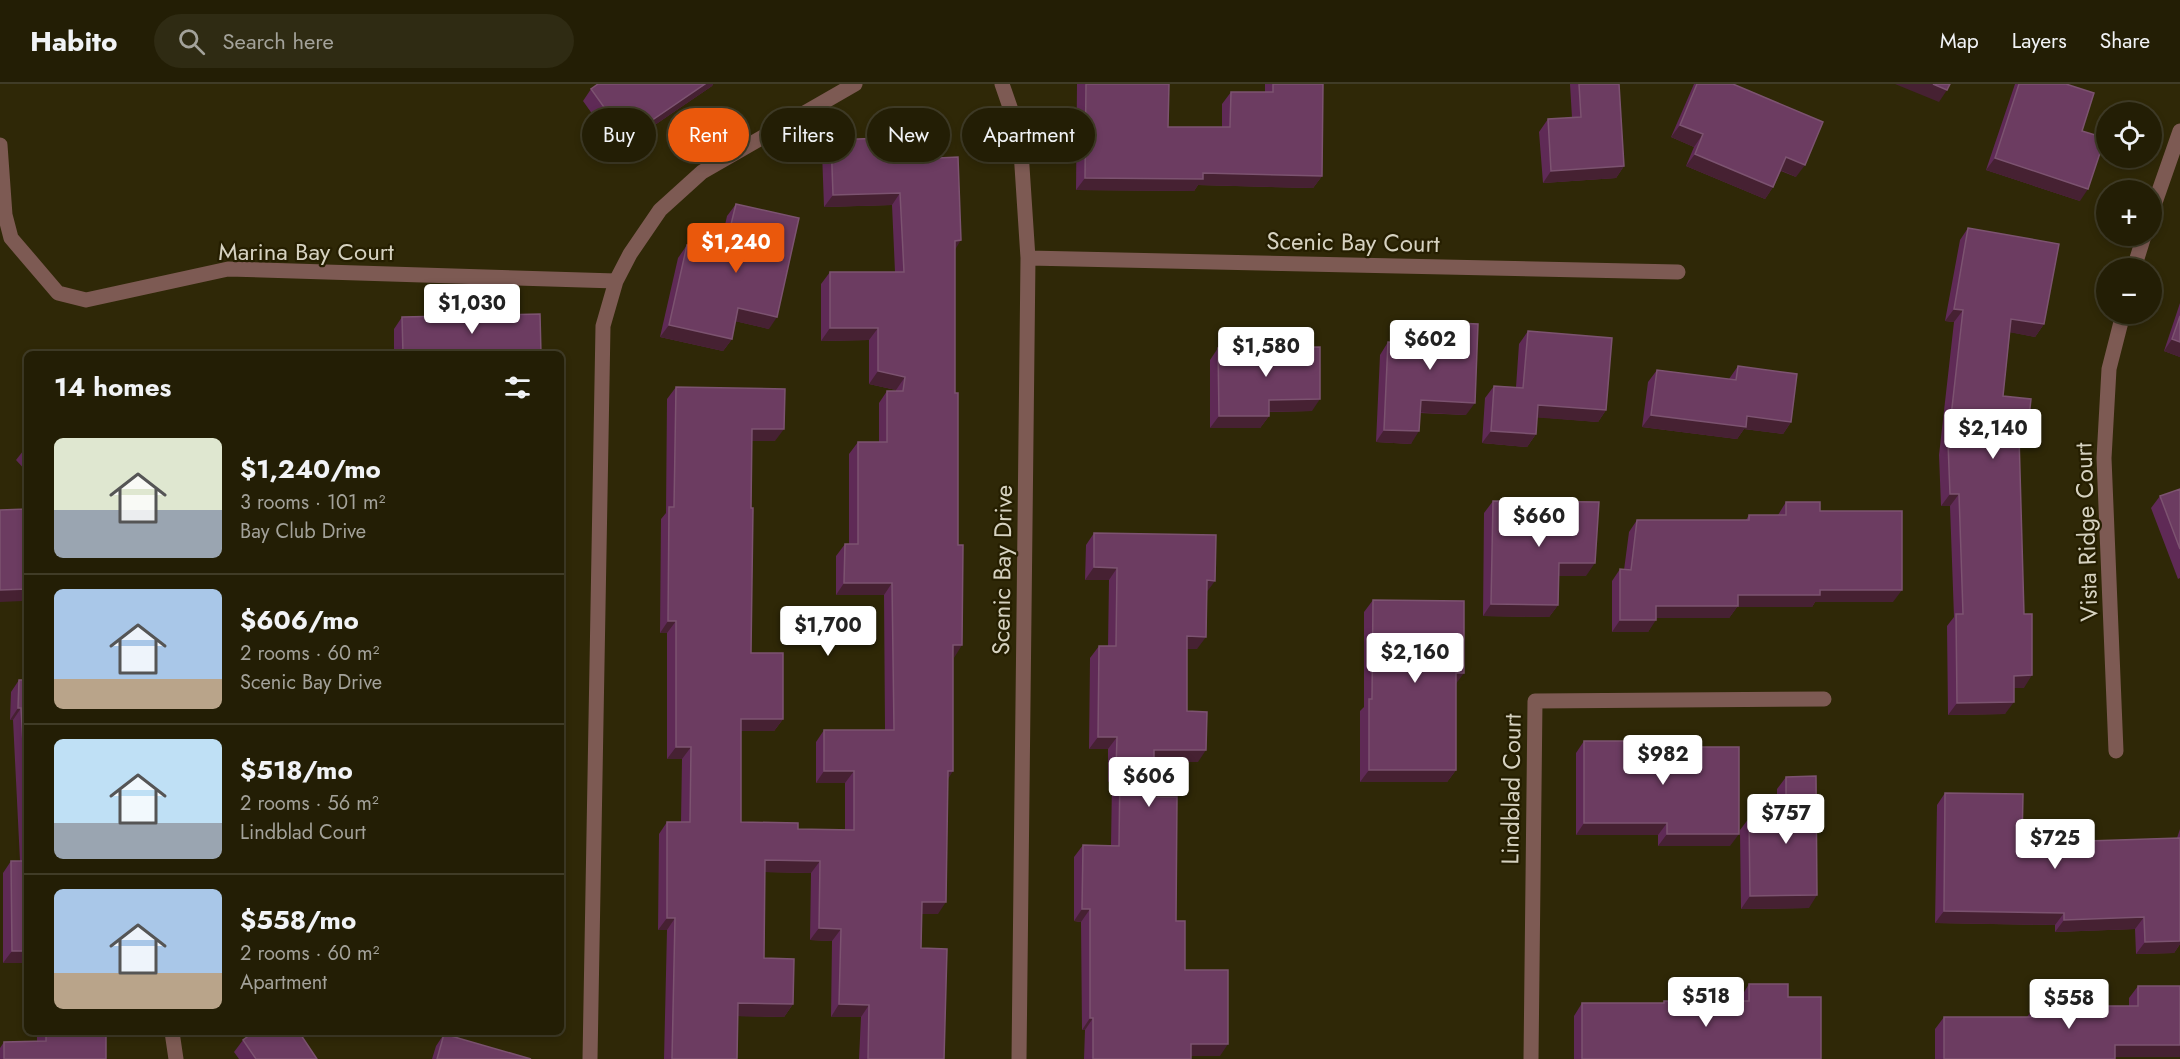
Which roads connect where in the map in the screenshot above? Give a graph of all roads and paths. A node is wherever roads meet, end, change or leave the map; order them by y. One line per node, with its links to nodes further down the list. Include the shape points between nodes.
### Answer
1 (855, 84): 8 (street, via 702,172 660,210)
2 (1002, 84): 6 (street, Scenic Bay Drive, via 1020,136)
3 (2180, 130): 5 (street)
4 (0, 145): 8 (street, Marina Bay Court, via 5,215 12,238 58,293 86,300 228,268)
5 (2162, 182)
6 (1028, 258): 7 (street, Scenic Bay Court); 15 (street, Scenic Bay Drive)
7 (1678, 272)
8 (616, 281): 14 (street, via 603,326)
9 (2120, 324): 11 (street, Vista Ridge Court, via 2109,369 2104,458)
10 (1824, 699): 16 (street, Lindblad Court, via 1535,700)
11 (2116, 751)
12 (172, 1035): 13 (street)
13 (176, 1059)
14 (590, 1059)
15 (1019, 1059)
16 (1531, 1059)

